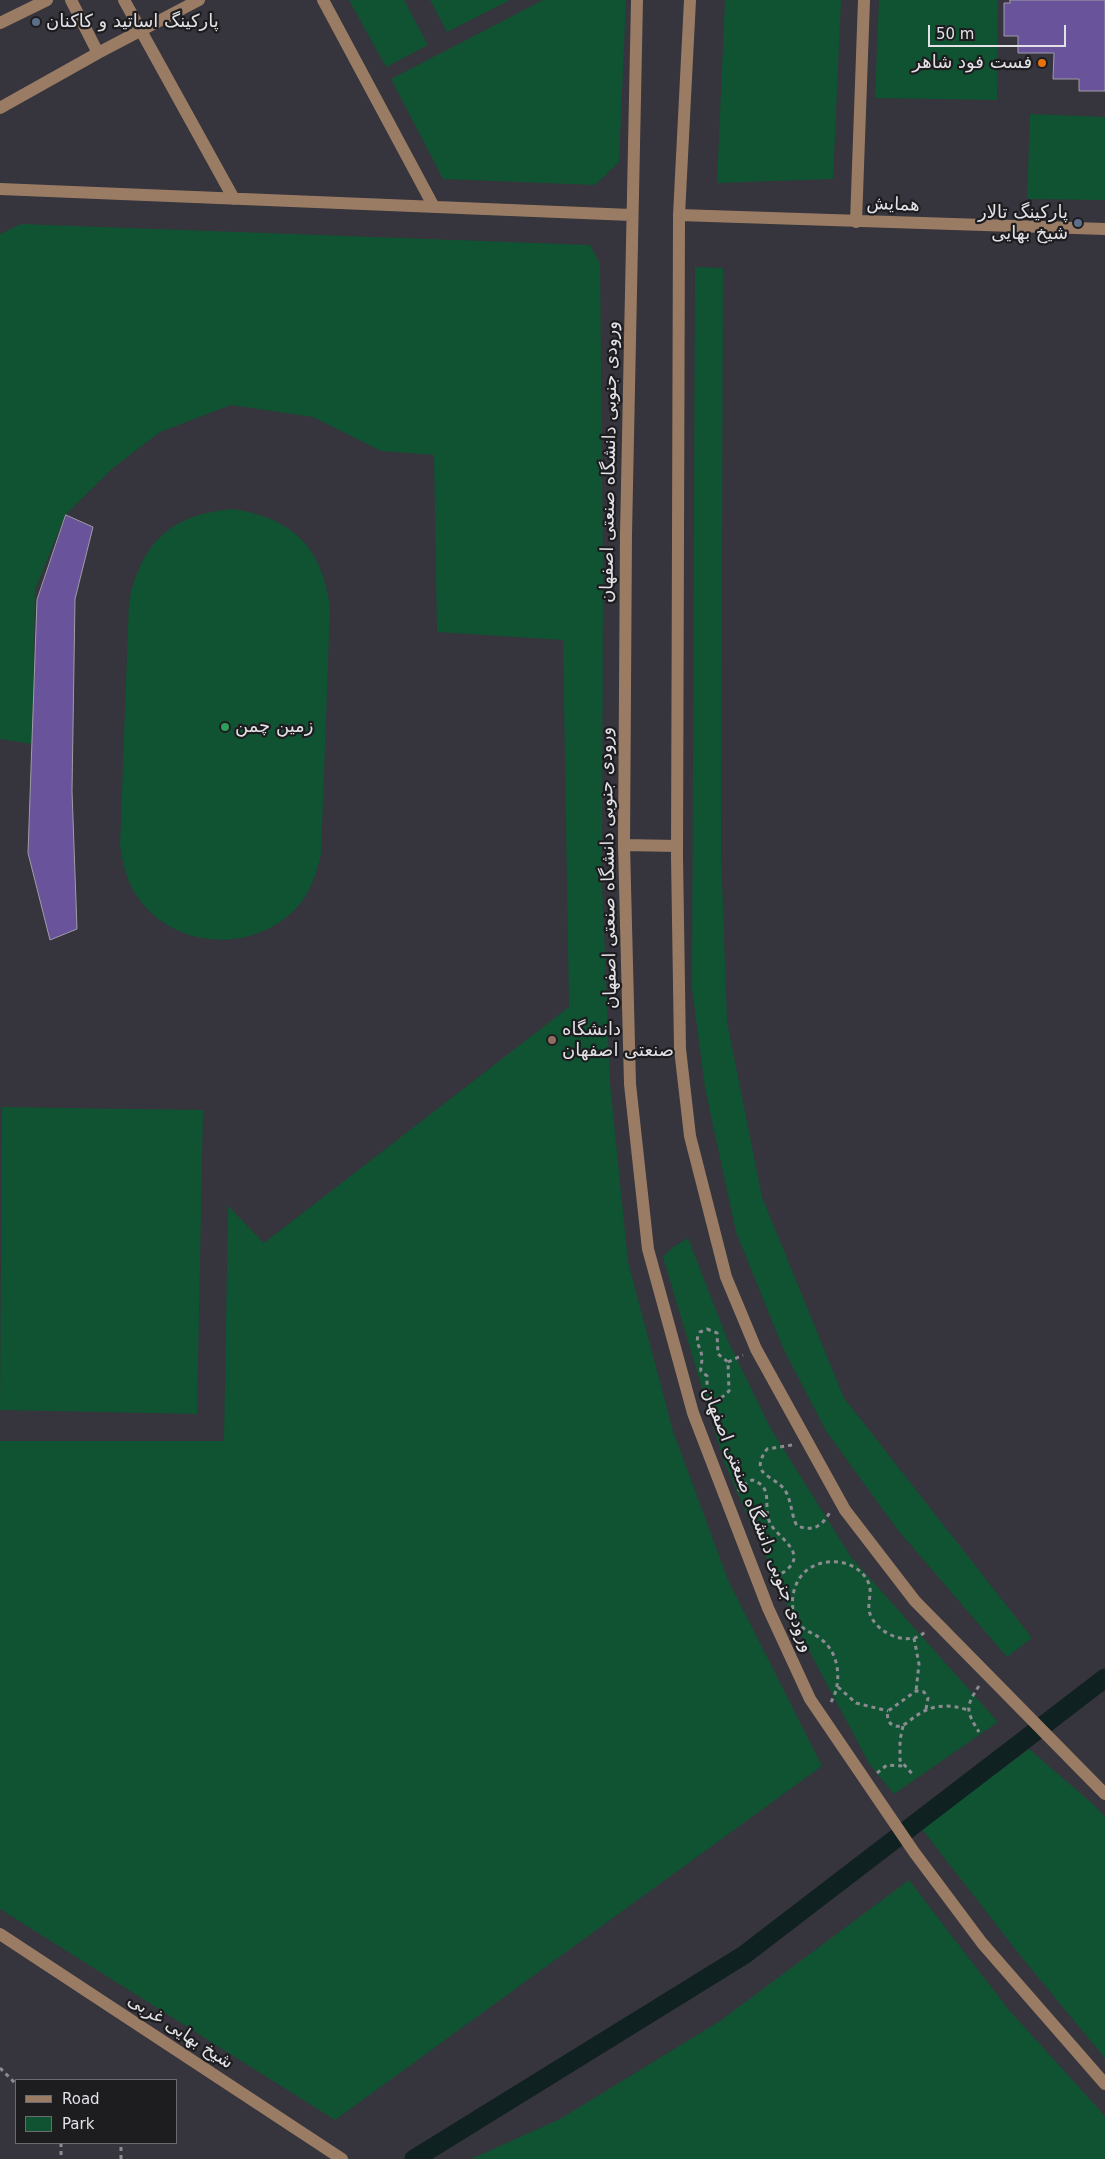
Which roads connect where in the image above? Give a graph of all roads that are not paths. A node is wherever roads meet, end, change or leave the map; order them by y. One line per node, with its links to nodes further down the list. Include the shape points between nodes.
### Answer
1 (47, 0): 9 (street)
2 (72, 0): 11 (street)
3 (124, 0): 10 (street)
4 (199, 0): 10 (street)
5 (323, 0): 15 (street)
6 (637, 0): 16 (street, ورودی جنوبی دانشگاه صنعتی اصفهان)
7 (690, 0): 17 (street)
8 (864, 0): 18 (street)
9 (0, 24)
10 (141, 31): 11 (street); 14 (street)
11 (98, 52): 12 (street)
12 (0, 108)
13 (0, 189): 14 (street)
14 (234, 199): 15 (street)
15 (434, 207): 16 (street)
16 (632, 215): 20 (street, ورودی جنوبی دانشگاه صنعتی اصفهان)
17 (680, 215): 18 (street, همایش); 21 (street)
18 (856, 222): 19 (street, همایش)
19 (1105, 229)
20 (624, 845): 21 (street); 24 (street, ورودی جنوبی دانشگاه صنعتی اصفهان, via 630,1084 648,1249 694,1413 768,1608 820,1714 914,1852 982,1943)
21 (677, 846): 22 (street, via 680,1049 690,1136 726,1276 765,1369 845,1510 915,1602)
22 (1105, 1794)
23 (0, 1934): 25 (street, شیخ بهایی غربی)
24 (1105, 2084)
25 (342, 2159)

